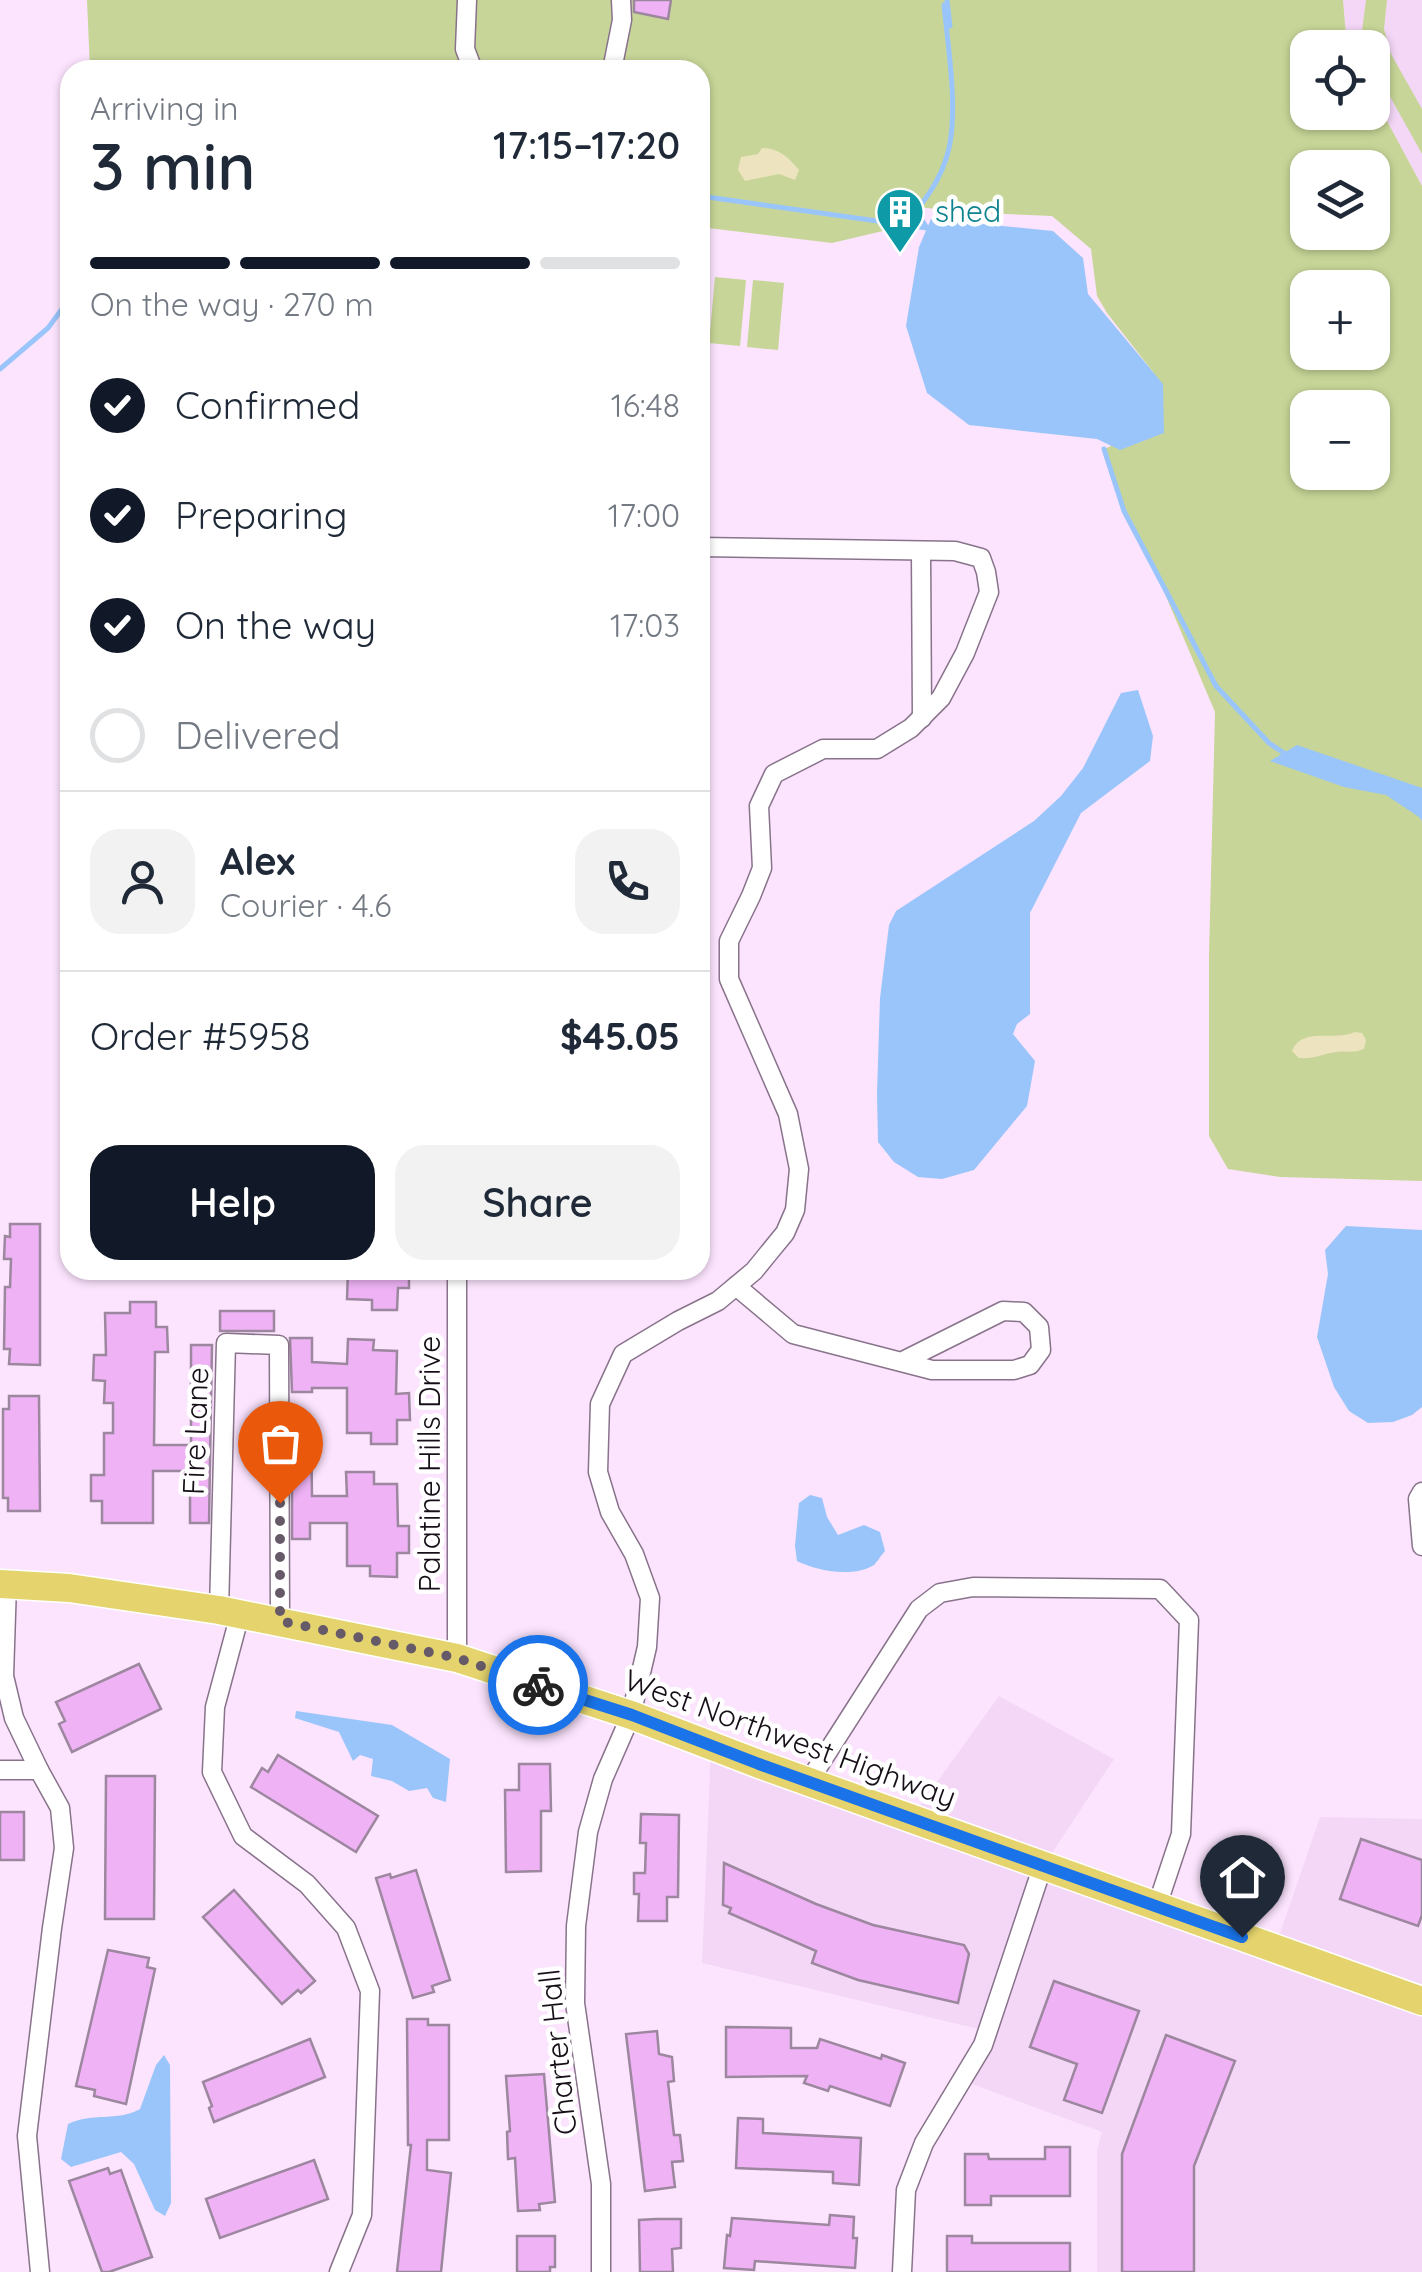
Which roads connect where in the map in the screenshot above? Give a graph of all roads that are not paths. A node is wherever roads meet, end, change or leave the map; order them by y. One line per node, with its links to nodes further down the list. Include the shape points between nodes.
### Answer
1 (467, 0): 3 (street)
2 (621, 0): 4 (street)
3 (469, 60)
4 (614, 60)
5 (710, 547): 6 (street)
6 (921, 551): 7 (street); 7 (street, via 981,558 989,592 941,698)
7 (922, 718): 9 (street, Charter Hall, via 876,748 823,749 774,774 759,806 762,868 728,940 728,979 788,1114 799,1169 796,1210 784,1234)
8 (457, 1280): 16 (street, Palatine Hills Drive)
9 (736, 1286): 10 (street, via 793,1334); 17 (street, Charter Hall, via 623,1354 600,1404 598,1472 650,1598)
10 (901, 1362): 10 (street, via 1003,1311 1024,1312 1040,1327 1041,1350 1030,1365 1014,1370 932,1370)
11 (1422, 1492): 12 (street)
12 (1422, 1546)
13 (4, 1584): 14 (main road, West Northwest Highway); 19 (street, via 4,1676)
14 (229, 1612): 15 (main road, West Northwest Highway); 15 (street, Fire Lane, via 226,1343 279,1345); 25 (street, via 212,1772 243,1836 306,1884 346,1928 370,1992 362,2215)
15 (280, 1621): 16 (main road, West Northwest Highway)
16 (457, 1658): 17 (main road, West Northwest Highway)
17 (632, 1715): 20 (main road, West Northwest Highway); 26 (street, Charter Hall, via 588,1832 576,1926 575,2003 601,2184)
18 (0, 1770): 19 (street)
19 (38, 1770): 24 (street, via 60,1808 64,1848 27,2136)
20 (809, 1782): 21 (main road, West Northwest Highway); 22 (street, via 919,1609 940,1594 973,1587 1160,1589 1188,1620 1181,1834)
21 (1043, 1865): 22 (main road, West Northwest Highway); 27 (street, via 983,2046 924,2143 906,2190)
22 (1157, 1906): 23 (main road, West Northwest Highway)
23 (1422, 2002)
24 (40, 2272)
25 (339, 2272)
26 (601, 2272)
27 (902, 2272)

